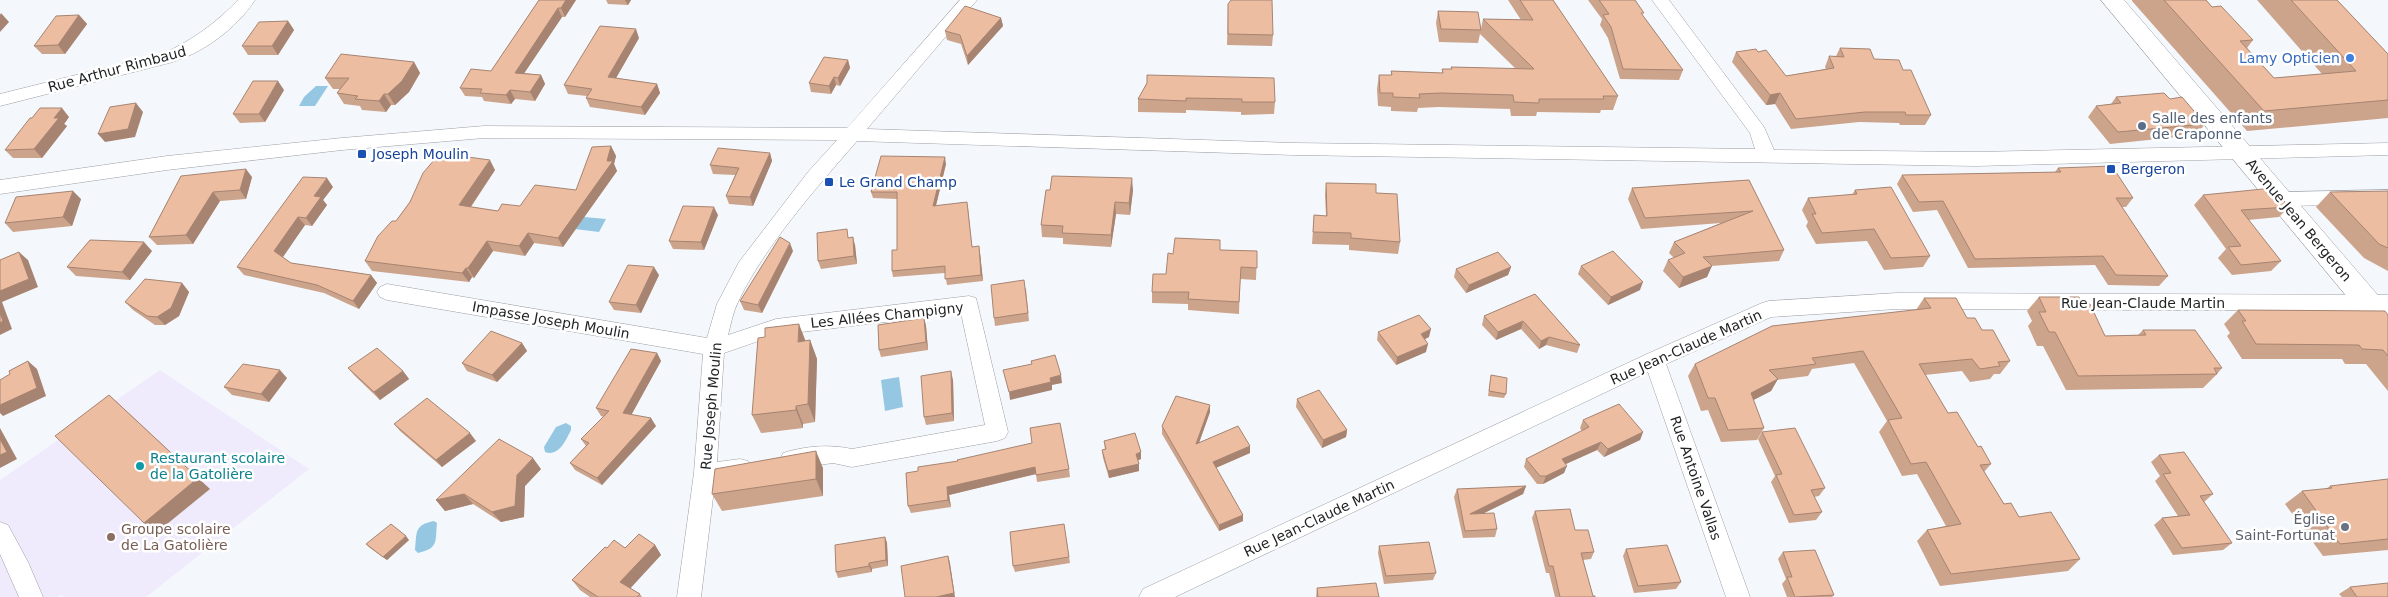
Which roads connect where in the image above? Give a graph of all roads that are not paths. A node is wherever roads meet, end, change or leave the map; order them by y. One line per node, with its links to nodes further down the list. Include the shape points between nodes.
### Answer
1 (247, 0): 5 (street, Rue Arthur Rimbaud, via 224,26 194,48)
2 (969, 0): 6 (street, Rue Joseph Moulin)
3 (1660, 0): 9 (street, via 1758,131)
4 (2112, 0): 8 (street, Avenue Jean Bergeron)
5 (0, 100)
6 (852, 135): 9 (street, via 1294,149); 10 (street, via 484,132 177,162); 16 (street, Rue Joseph Moulin, via 746,266 727,304)
7 (2388, 149): 8 (street)
8 (2242, 153): 9 (street, via 1976,159); 12 (street, Avenue Jean Bergeron)
9 (1768, 156)
10 (0, 187)
11 (2388, 197): 12 (street)
12 (2281, 199): 14 (street, Avenue Jean Bergeron)
13 (387, 292): 16 (street, Impasse Joseph Moulin)
14 (2379, 304): 15 (street, Avenue Jean Bergeron); 17 (street, Rue Jean-Claude Martin, via 1897,300 1769,309)
15 (2388, 326)
16 (714, 348): 18 (street, Rue Joseph Moulin); 18 (street, Les Allées Champigny, via 776,327 969,304 997,432 852,458 833,454)
17 (1654, 360): 22 (street, Rue Jean-Claude Martin); 23 (street, Rue Antoine Vallas)
18 (705, 474): 21 (street, Rue Joseph Moulin)
19 (0, 532): 20 (street)
20 (31, 597)
21 (689, 597)
22 (1151, 597)
23 (1738, 597)

